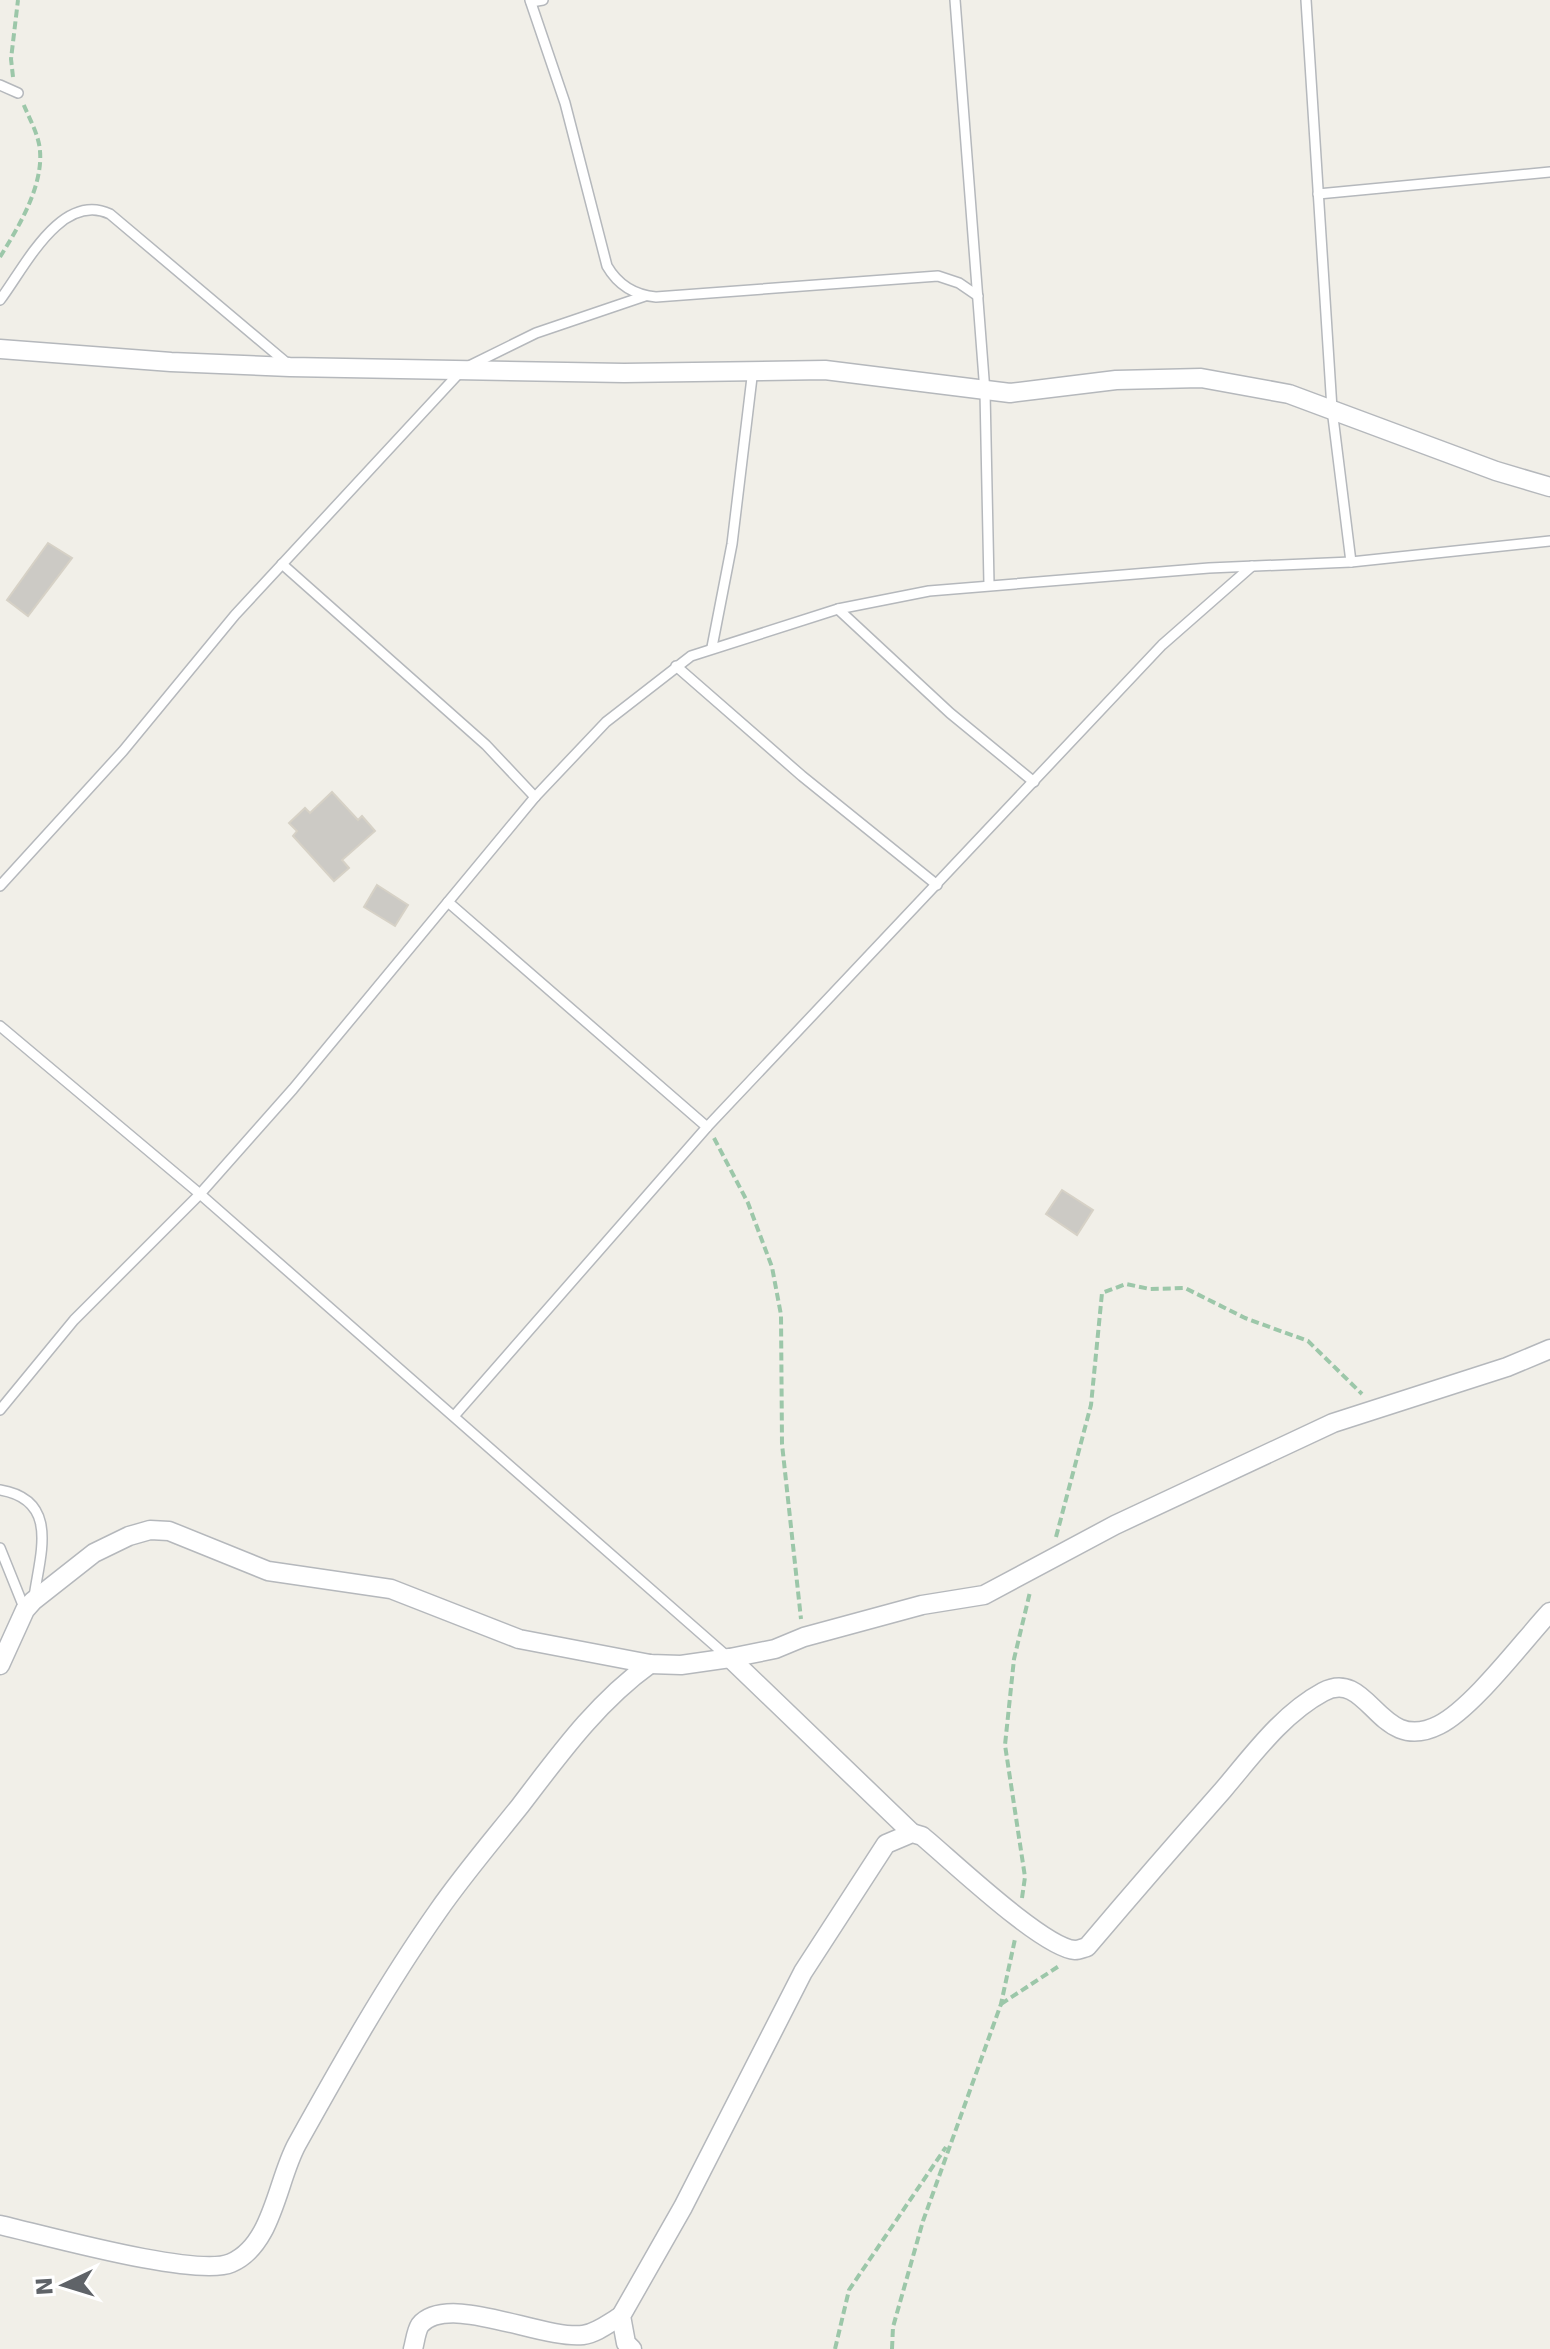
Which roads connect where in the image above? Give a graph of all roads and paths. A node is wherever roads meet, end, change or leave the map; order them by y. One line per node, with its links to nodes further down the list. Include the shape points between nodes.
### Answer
1 (18, 0): 7 (path, via 11,59)
2 (543, 0): 5 (lane)
3 (955, 0): 12 (lane)
4 (1306, 0): 9 (lane)
5 (531, 1): 11 (lane, via 565,103 607,266 623,285)
6 (0, 85): 7 (lane)
7 (18, 93): 10 (path, via 40,150 39,168 23,217)
8 (1550, 172): 9 (lane)
9 (1318, 194): 19 (lane)
10 (0, 257)
11 (645, 296): 12 (lane, via 938,276); 16 (lane, via 536,333)
12 (978, 296): 18 (lane)
13 (0, 300): 15 (lane, via 68,216 98,209)
14 (0, 349): 15 (street)
15 (290, 367): 16 (street)
16 (463, 369): 17 (street); 23 (lane)
17 (753, 369): 18 (street, via 825,370); 27 (lane, via 732,544)
18 (985, 392): 19 (street, via 1201,378 1250,384); 25 (lane)
19 (1332, 409): 20 (street); 22 (lane)
20 (1550, 487)
21 (1550, 541): 22 (lane)
22 (1351, 562): 24 (lane)
23 (282, 564): 30 (lane, via 486,745); 32 (lane)
24 (1252, 566): 25 (lane); 29 (lane, via 1162,645)
25 (989, 584): 26 (lane)
26 (838, 609): 27 (lane); 29 (lane)
27 (712, 647): 28 (lane)
28 (676, 666): 30 (lane, via 606,722); 31 (lane)
29 (1034, 782): 31 (lane)
30 (535, 797): 33 (lane)
31 (937, 885): 35 (lane)
32 (0, 886)
33 (448, 902): 35 (lane); 36 (lane)
34 (0, 1026): 36 (lane)
35 (707, 1127): 40 (lane); 46 (path, via 748,1203 772,1267 781,1315 782,1444)
36 (200, 1194): 39 (lane, via 74,1320); 40 (lane)
37 (1550, 1349): 38 (street)
38 (1374, 1408): 43 (street, via 1115,1525); 43 (path, via 1308,1341 1185,1288 1126,1284 1102,1293 1091,1405)
39 (0, 1410)
40 (455, 1415): 47 (lane)
41 (0, 1490): 44 (lane, via 34,1505 41,1519 43,1542)
42 (0, 1548): 44 (lane)
43 (1048, 1562): 46 (street, via 984,1595 922,1605); 51 (path, via 1027,1597 1005,1745 1025,1877)
44 (29, 1605): 48 (street, via 94,1553 129,1536 169,1531 268,1571 391,1589 519,1639); 49 (street)
45 (1550, 1612): 52 (street, via 1439,1725 1407,1733 1392,1727 1363,1697 1340,1688 1324,1691 1279,1725 1087,1947)
46 (804, 1637): 47 (street)
47 (730, 1658): 48 (street); 50 (street)
48 (650, 1664): 55 (street, via 618,1686 570,1741 438,1911 294,2148 260,2236 245,2254 229,2265 191,2266)
49 (0, 1665)
50 (912, 1833): 51 (street); 56 (street, via 886,1844 878,1854 803,1972)
51 (1019, 1918): 52 (street); 53 (path)
52 (1075, 1950): 53 (path)
53 (1001, 2004): 54 (path)
54 (951, 2140): 59 (path, via 849,2290); 60 (path, via 893,2327)
55 (0, 2225)
56 (621, 2316): 57 (street, via 594,2333 564,2335 452,2312 433,2316 419,2327); 58 (street)
57 (413, 2349)
58 (632, 2349)
59 (835, 2349)
60 (892, 2349)

